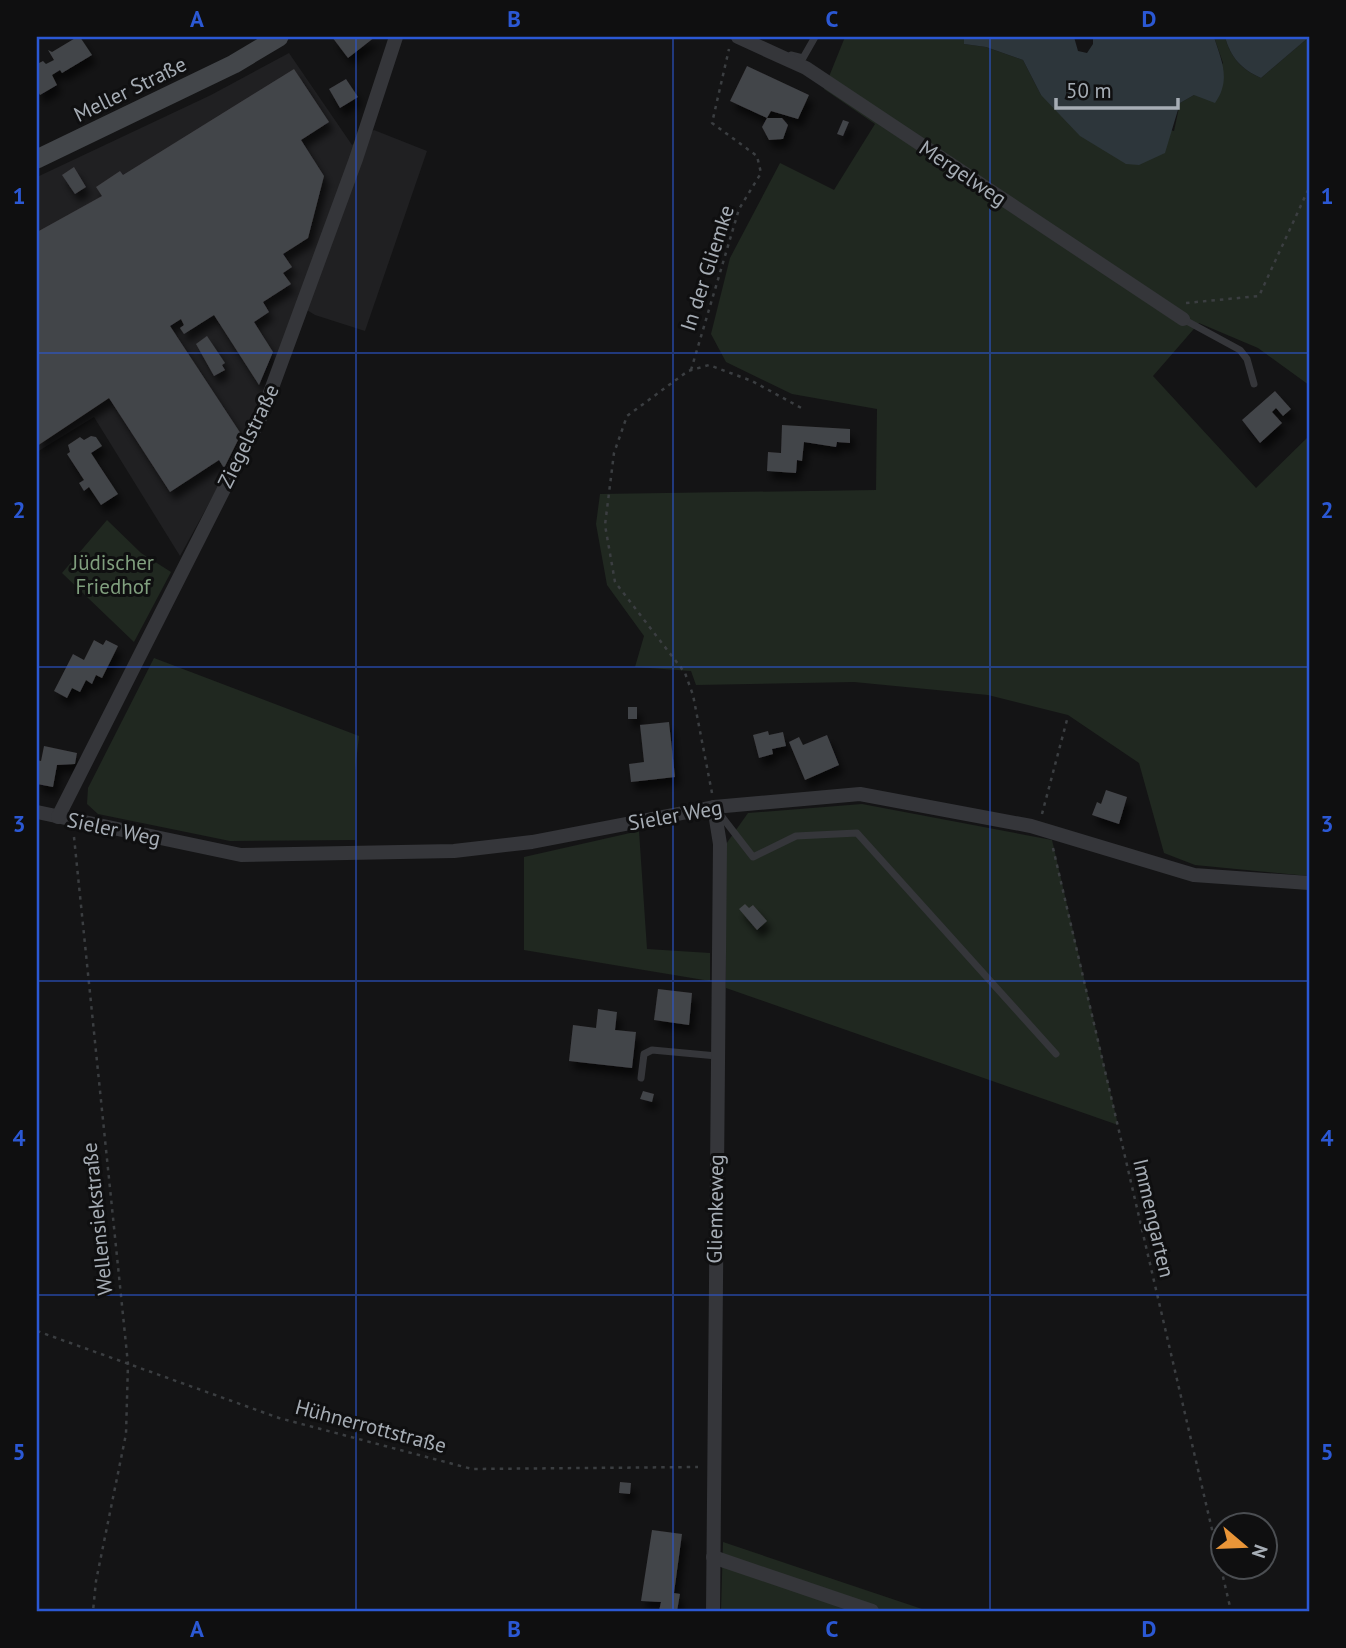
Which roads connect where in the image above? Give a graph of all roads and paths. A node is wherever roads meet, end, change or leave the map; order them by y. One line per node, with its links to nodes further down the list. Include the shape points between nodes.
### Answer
1 (279, 37): 7 (main road, Meller Straße, via 234,64)
2 (396, 37): 17 (street, Ziegelstraße, via 352,172 263,412)
3 (730, 37): 11 (path, In der Gliemke, via 712,123 757,156 761,173 739,209)
4 (738, 37): 6 (street, Mergelweg)
5 (815, 37): 6 (lane, via 803,58)
6 (764, 46): 9 (street, Mergelweg, via 806,68)
7 (37, 159)
8 (1309, 188): 9 (path, via 1259,296)
9 (1162, 305): 10 (street, Mergelweg)
10 (1183, 319): 12 (lane, via 1240,350)
11 (691, 370): 13 (path, via 709,365 752,381); 15 (path, via 627,416 614,453 604,525 615,582 685,673)
12 (1254, 384)
13 (805, 410)
14 (1068, 716): 19 (path)
15 (714, 807): 18 (street, Sieler Weg, via 532,842 440,852 242,855); 19 (street, Sieler Weg, via 860,794); 21 (lane, via 753,856 796,836 857,833); 22 (street, Gliemkeweg, via 720,844)
16 (37, 812): 17 (street, Sieler Weg)
17 (58, 817): 18 (street, Sieler Weg)
18 (76, 821): 25 (path, Wellensiekstraße, via 74,844)
19 (1044, 829): 20 (street, Sieler Weg, via 1194,875); 31 (path, Immengarten)
20 (1309, 883)
21 (1056, 1054)
22 (717, 1056): 23 (lane, via 652,1050 644,1054); 26 (street, Gliemkeweg)
23 (640, 1078)
24 (37, 1331): 25 (path, Hühnerrottstraße)
25 (128, 1364): 26 (path, Hühnerrottstraße, via 279,1418 471,1469); 28 (path, Wellensiekstraße, via 126,1434)
26 (712, 1466): 27 (street, Gliemkeweg)
27 (713, 1557): 29 (street, Gliemkeweg); 30 (street)
28 (93, 1611)
29 (713, 1611)
30 (872, 1611)
31 (1231, 1611)

